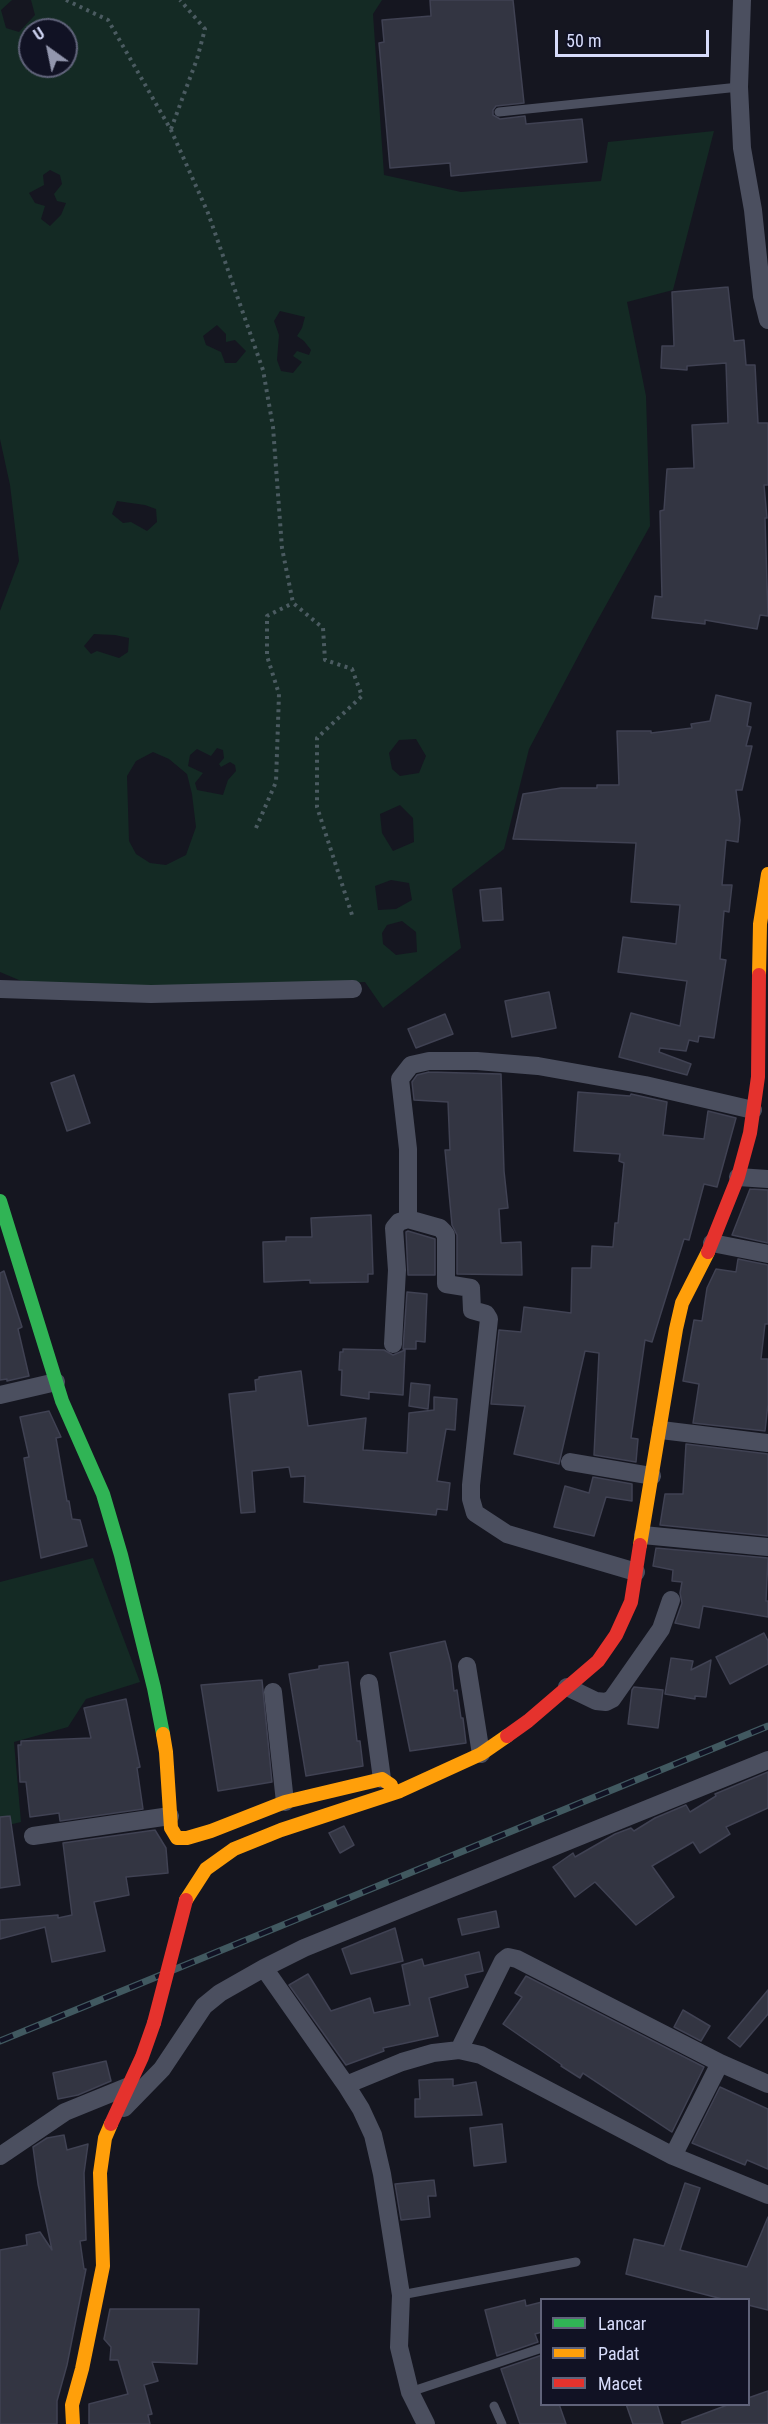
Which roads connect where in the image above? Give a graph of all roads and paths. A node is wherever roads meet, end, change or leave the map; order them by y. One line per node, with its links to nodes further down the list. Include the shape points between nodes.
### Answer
1 (66, 0): 6 (path, via 108,20)
2 (180, 0): 6 (path, via 206,29)
3 (742, 0): 4 (street)
4 (739, 87): 5 (lane); 7 (street, via 742,148)
5 (499, 112)
6 (171, 130): 9 (path, via 208,213 263,370 273,427 282,548)
7 (765, 295): 8 (street)
8 (768, 320)
9 (293, 603): 10 (path, via 267,616 267,656 279,694 276,782); 12 (path, via 322,628 325,660 352,669 362,696 316,738 317,807)
10 (256, 828)
11 (768, 874): 15 (street, via 760,924 758,1077)
12 (353, 918)
13 (0, 989): 14 (street, via 151,994)
14 (353, 989)
15 (753, 1110): 16 (street); 19 (street, via 538,1066 477,1061 411,1065 400,1079 408,1149)
16 (738, 1177): 17 (street); 20 (street)
17 (768, 1179)
18 (0, 1201): 21 (street)
19 (408, 1219): 23 (street, via 394,1228 397,1270); 32 (street, via 443,1231 446,1284 471,1288 472,1310 486,1314 489,1319 471,1485 475,1513 507,1534)
20 (712, 1243): 22 (street); 26 (street, via 682,1303)
21 (7, 1253): 24 (street)
22 (768, 1254)
23 (393, 1344)
24 (56, 1382): 25 (street); 43 (street, via 103,1494 122,1555 164,1741)
25 (0, 1395)
26 (661, 1430): 27 (street); 29 (street)
27 (768, 1443)
28 (570, 1462): 29 (street)
29 (652, 1476): 30 (street)
30 (643, 1535): 31 (street); 32 (street)
31 (768, 1547)
32 (636, 1572): 36 (street, via 628,1608 609,1648)
33 (671, 1600): 36 (street, via 661,1629 612,1699 596,1701)
34 (467, 1665): 38 (street)
35 (369, 1683): 40 (street)
36 (567, 1687): 38 (street)
37 (273, 1692): 42 (street)
38 (481, 1754): 41 (street)
39 (768, 1761): 45 (street, via 304,1948)
40 (381, 1779): 41 (street); 42 (street)
41 (400, 1791): 50 (street, bridge, via 281,1830 234,1849 206,1869 186,1900 154,2023)
42 (285, 1802): 43 (street, via 188,1838 177,1838)
43 (170, 1816): 44 (street)
44 (33, 1836)
45 (264, 1968): 49 (street); 51 (street, via 204,2007 162,2069)
46 (459, 2050): 47 (street, via 508,1957); 49 (street, via 402,2062); 53 (street, via 481,2055)
47 (720, 2063): 48 (street); 53 (street)
48 (768, 2084)
49 (346, 2085): 56 (street, via 373,2135)
50 (129, 2086): 51 (street); 52 (street, via 65,2112)
51 (112, 2120): 60 (street, via 100,2173 103,2266 72,2405)
52 (0, 2156)
53 (673, 2156): 54 (street)
54 (768, 2194)
55 (576, 2262): 56 (lane)
56 (401, 2295): 58 (street, via 399,2347)
57 (540, 2349): 58 (lane)
58 (410, 2392): 61 (street)
59 (494, 2406): 62 (lane)
60 (72, 2424)
61 (426, 2424)
62 (502, 2424)

